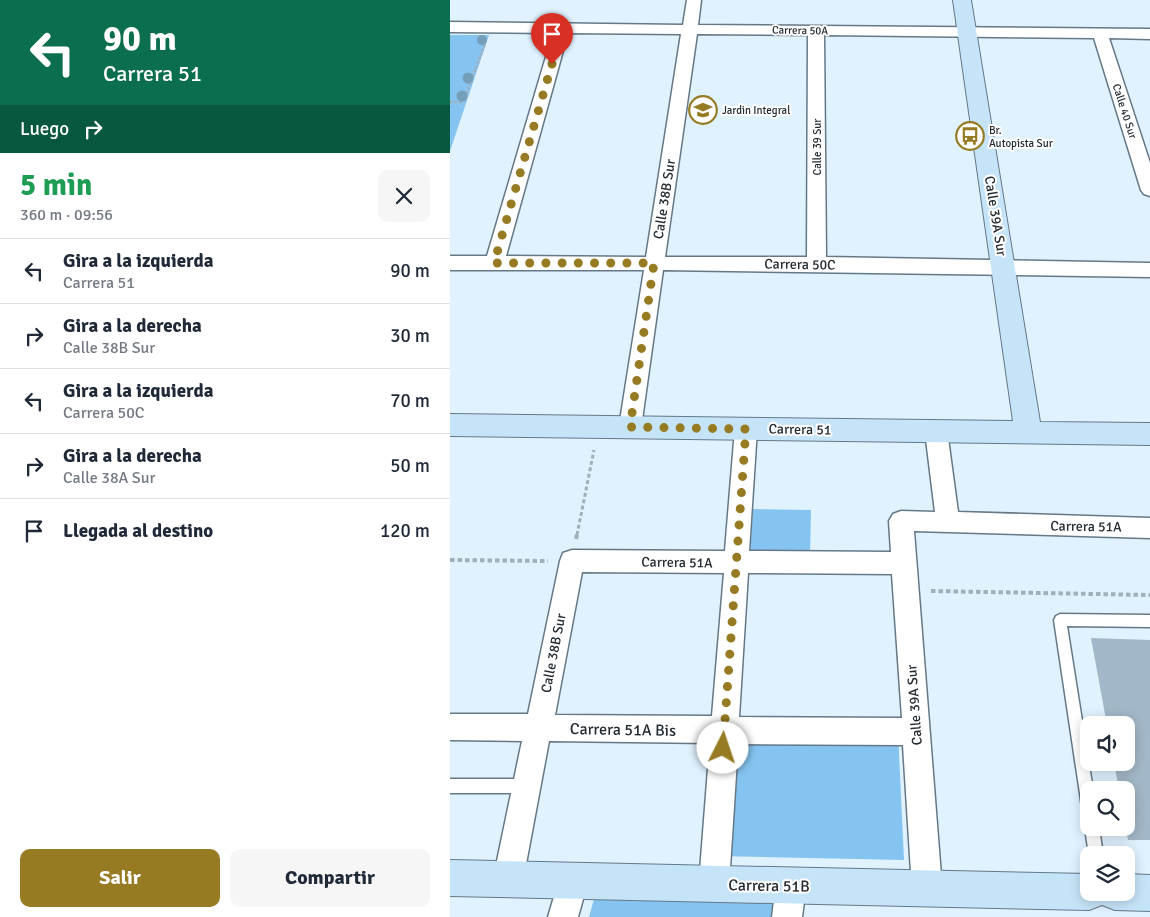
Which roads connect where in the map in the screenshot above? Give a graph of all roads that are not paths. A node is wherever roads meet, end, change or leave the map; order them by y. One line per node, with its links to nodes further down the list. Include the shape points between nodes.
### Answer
1 (694, 0): 5 (street, Calle 38B Sur)
2 (962, 0): 7 (street, Calle 39A Sur)
3 (450, 27): 4 (street, Carrera 50A)
4 (562, 28): 5 (street, Carrera 50A); 12 (street)
5 (690, 29): 6 (street, Carrera 50A); 13 (street, Calle 38B Sur)
6 (816, 30): 7 (street, Carrera 50A); 14 (street, Calle 39 Sur)
7 (967, 32): 8 (street, Carrera 50A); 15 (street, Calle 39A Sur)
8 (1100, 33): 9 (street, Carrera 50A); 10 (street, Calle 40 Sur)
9 (1150, 34)
10 (1150, 190)
11 (450, 263): 12 (street, Carrera 50C)
12 (494, 263): 13 (street, Carrera 50C)
13 (654, 263): 14 (street, Carrera 50C); 18 (street, Calle 38B Sur)
14 (817, 264): 15 (street, Carrera 50C)
15 (1004, 267): 16 (street, Carrera 50C); 21 (street, Calle 39A Sur)
16 (1150, 270)
17 (450, 425): 18 (street, Carrera 51)
18 (630, 427): 19 (street, Carrera 51)
19 (746, 429): 20 (street, Carrera 51); 27 (street)
20 (936, 431): 21 (street, Carrera 51); 24 (street)
21 (1028, 432): 22 (street, Carrera 51)
22 (1150, 434)
23 (901, 521): 24 (street, Carrera 51A); 28 (street, Calle 39A Sur)
24 (948, 522): 25 (street, Carrera 51A)
25 (1150, 528)
26 (572, 561): 27 (street, Carrera 51A); 31 (street, Calle 38B Sur)
27 (736, 562): 28 (street, Carrera 51A); 32 (street)
28 (904, 564): 33 (street, Calle 39A Sur)
29 (1150, 621): 34 (lane, via 1060,620)
30 (450, 727): 31 (street, Carrera 51A Bis)
31 (539, 728): 32 (street, Carrera 51A Bis); 36 (street, Calle 38B Sur)
32 (725, 730): 33 (street, Carrera 51A Bis); 40 (street)
33 (916, 732): 41 (street, Calle 39A Sur)
34 (1085, 781)
35 (450, 786): 36 (lane)
36 (527, 786): 38 (street, Calle 38B Sur)
37 (450, 878): 38 (street, Carrera 51B)
38 (508, 880): 39 (street, Carrera 51B)
39 (573, 881): 40 (street, Carrera 51B); 46 (street)
40 (714, 884): 45 (street, Carrera 51B)
41 (927, 888): 42 (street, Carrera 51B); 45 (street, Carrera 51B)
42 (1080, 892)
43 (1135, 893): 44 (street)
44 (1150, 893)
45 (789, 901)
46 (563, 917)

